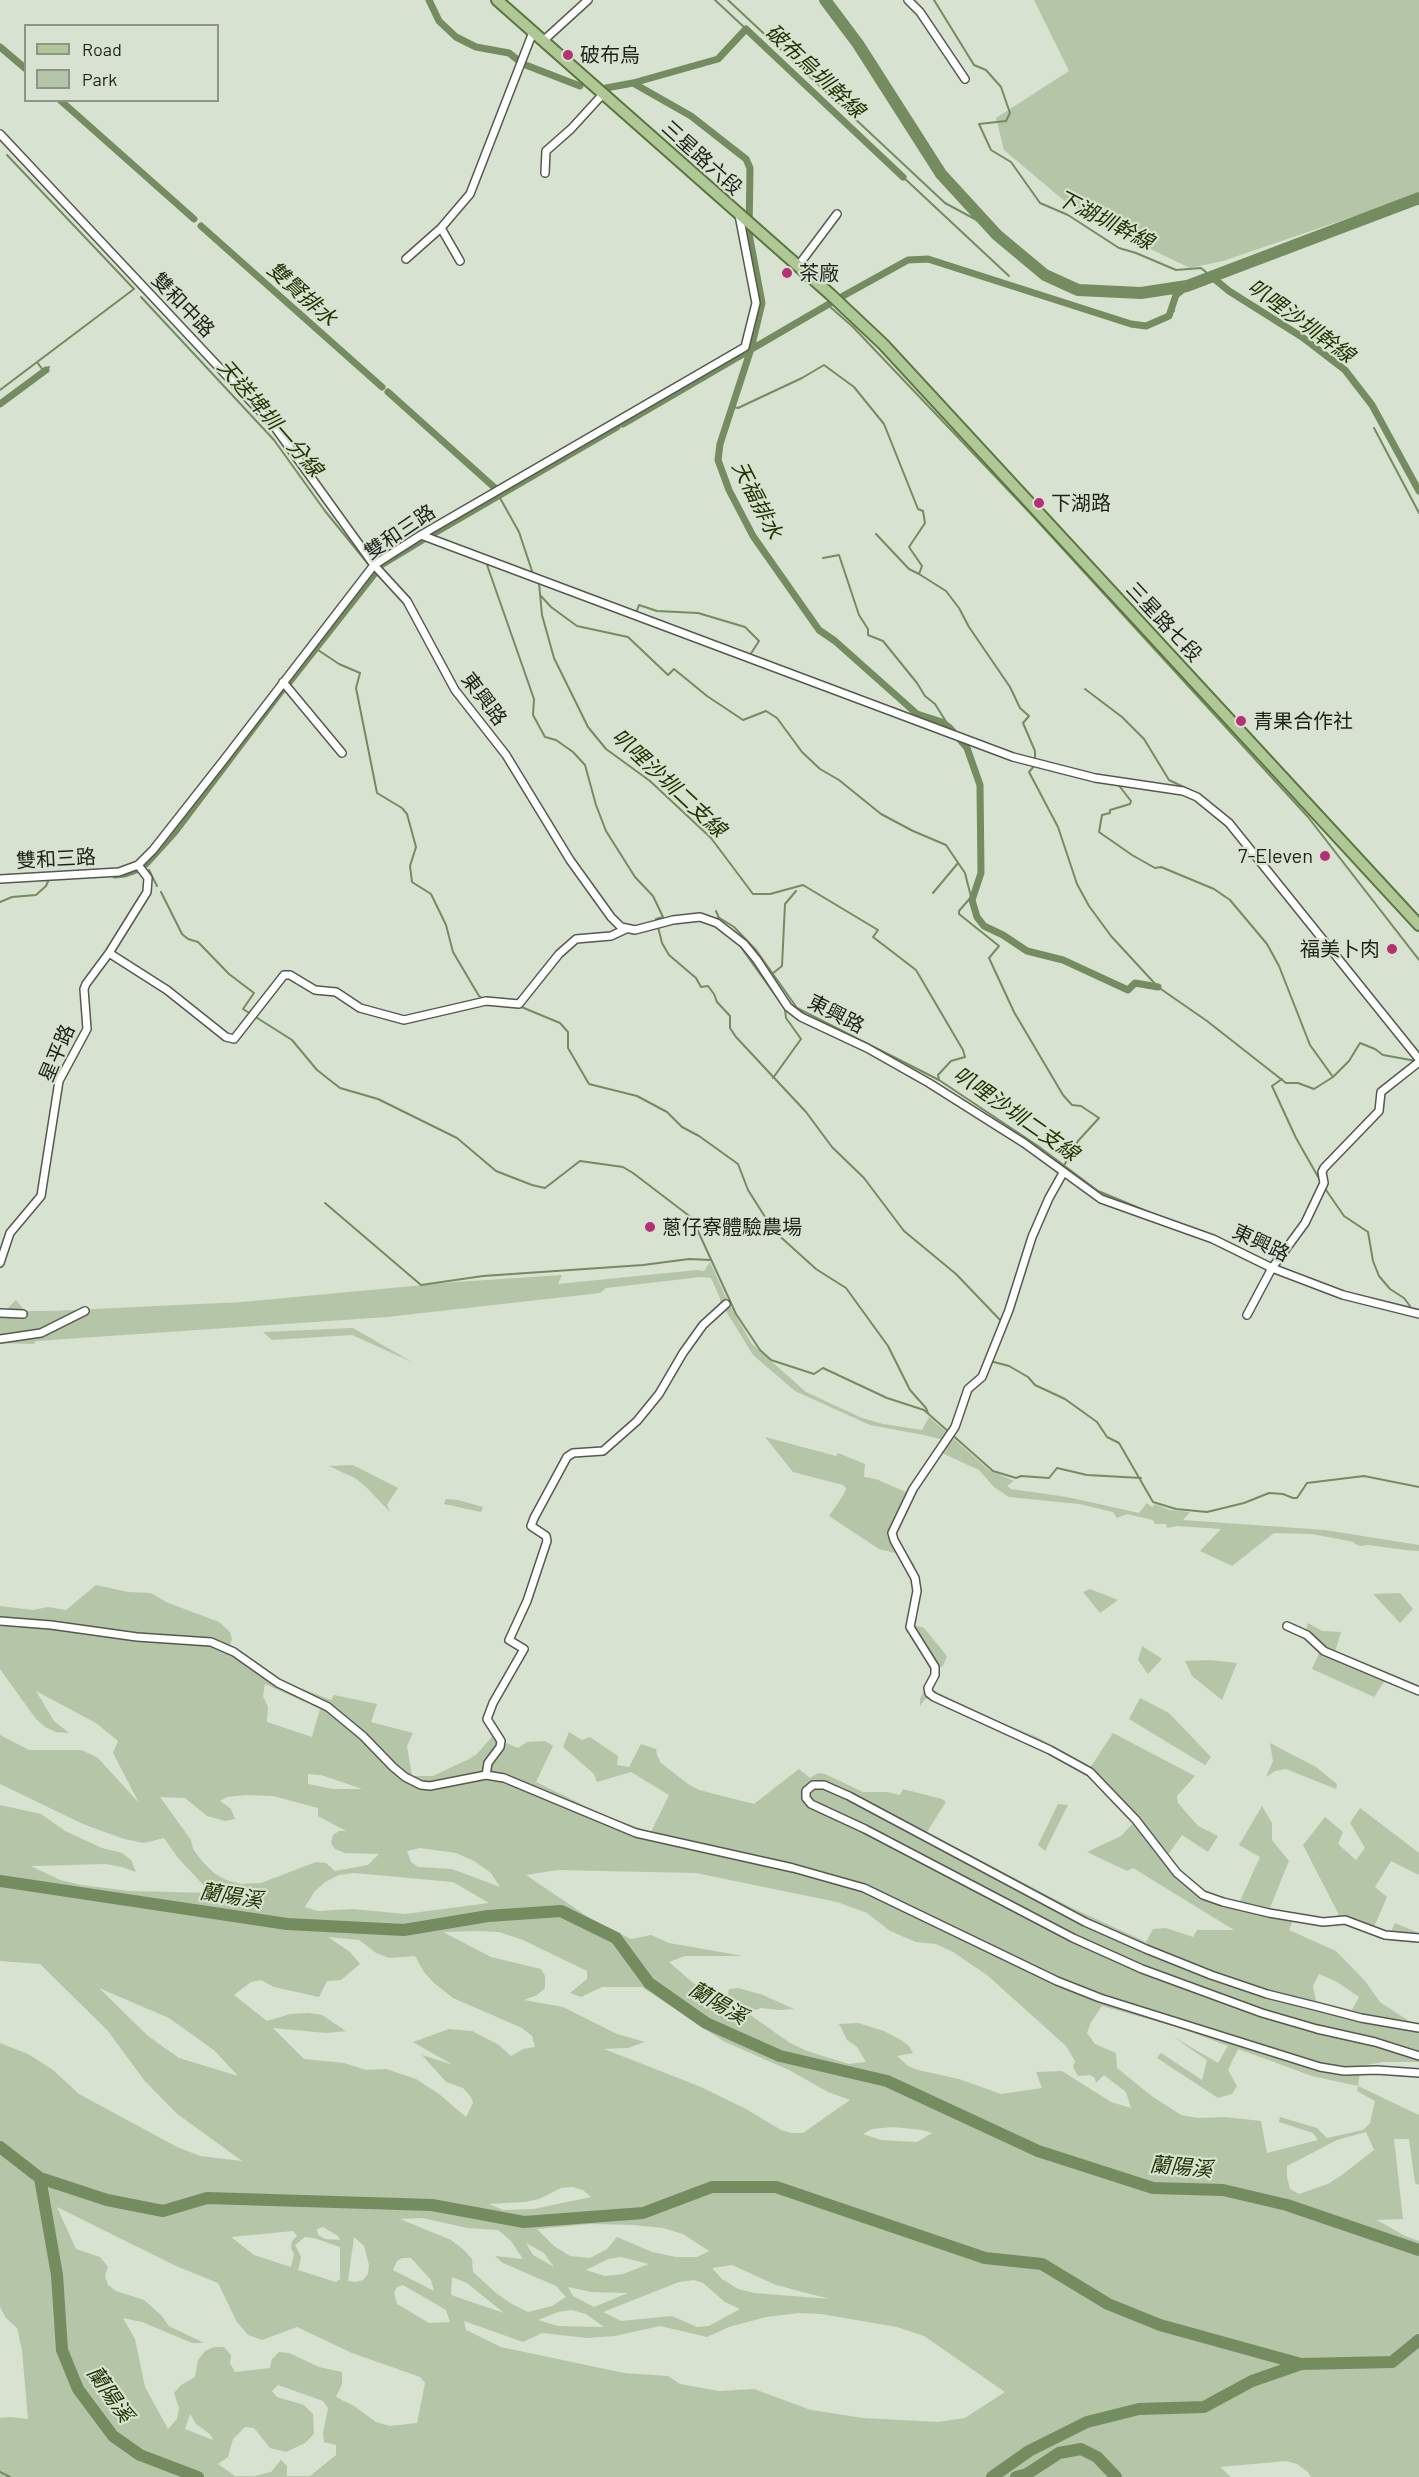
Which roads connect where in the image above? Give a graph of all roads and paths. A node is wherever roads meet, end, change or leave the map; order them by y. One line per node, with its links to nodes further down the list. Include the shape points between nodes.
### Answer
1 (497, 0): 4 (main road, 三星路六段)
2 (588, 0): 5 (street)
3 (908, 0): 6 (street)
4 (533, 32): 5 (main road, 三星路六段); 12 (street, via 470,194)
5 (543, 41): 7 (main road, 三星路六段)
6 (964, 79)
7 (600, 91): 9 (street, via 571,129 546,152); 11 (main road, 三星路六段)
8 (0, 134): 18 (street, 雙和中路, via 274,426)
9 (545, 173)
10 (837, 214): 15 (street)
11 (739, 216): 15 (main road, 三星路六段); 17 (street, 雙和三路, via 756,303 745,347)
12 (441, 228): 13 (street); 14 (street)
13 (406, 259)
14 (460, 261)
15 (798, 266): 16 (main road, 三星路六段)
16 (882, 344): 23 (main road, 三星路七段)
17 (427, 537): 18 (street, 雙和三路); 26 (street, via 955,736 1053,769 1183,791 1230,823)
18 (377, 569): 19 (street, 雙和三路); 24 (street, 東興路, via 406,601 455,690 506,755 570,860 611,917)
19 (286, 685): 20 (street); 21 (street, 雙和三路)
20 (342, 753)
21 (140, 867): 22 (street, 雙和三路, via 119,872); 25 (street, 星平路, via 148,878 147,892)
22 (0, 879)
23 (1419, 925)
24 (626, 929): 25 (street, via 611,936 576,939 519,1004 486,1001 404,1020 360,1008 336,992 315,990 284,975 234,1040); 27 (street, 東興路, via 700,917 717,923 744,944 788,1007 801,1017 929,1083 1024,1143)
25 (109, 953): 28 (street, 星平路, via 84,989 87,1029 60,1081 41,1196 10,1233)
26 (1419, 1061): 29 (street, via 1381,1092 1379,1111 1324,1168 1324,1183 1305,1223)
27 (1063, 1173): 29 (street, 東興路, via 1101,1199 1213,1239); 41 (street, via 1032,1237 982,1377 968,1389 956,1427 913,1489 892,1533 915,1578 917,1591 910,1627 935,1667 929,1693 1090,1772 1136,1820 1177,1873 1203,1895 1278,1914 1323,1922 1345,1920 1385,1935)
28 (0, 1263)
29 (1272, 1268): 34 (street, 東興路, via 1342,1295); 35 (street)
30 (726, 1304): 40 (street, via 699,1331 637,1421 603,1451 573,1452 567,1457 534,1518 531,1526 547,1541 509,1640 524,1650 487,1719 501,1741 488,1763)
31 (85, 1311): 36 (street, via 41,1333)
32 (0, 1313): 33 (street)
33 (23, 1314)
34 (1419, 1314)
35 (1247, 1316)
36 (0, 1339)
37 (0, 1621): 40 (street, via 211,1642 234,1652 278,1683 328,1707 413,1782 430,1786)
38 (1287, 1626): 39 (street, via 1307,1635 1324,1651)
39 (1419, 1691)
40 (486, 1775): 44 (street, via 522,1784 636,1833 864,1888 1100,1998 1320,2067)
41 (1419, 1938)
42 (1419, 2028): 43 (street, via 1361,2018 1211,1975 1085,1922 849,1796 824,1785 813,1785 806,1791 811,1804 865,1828 1073,1938 1142,1969 1262,2013)
43 (1419, 2056)
44 (1419, 2073)

